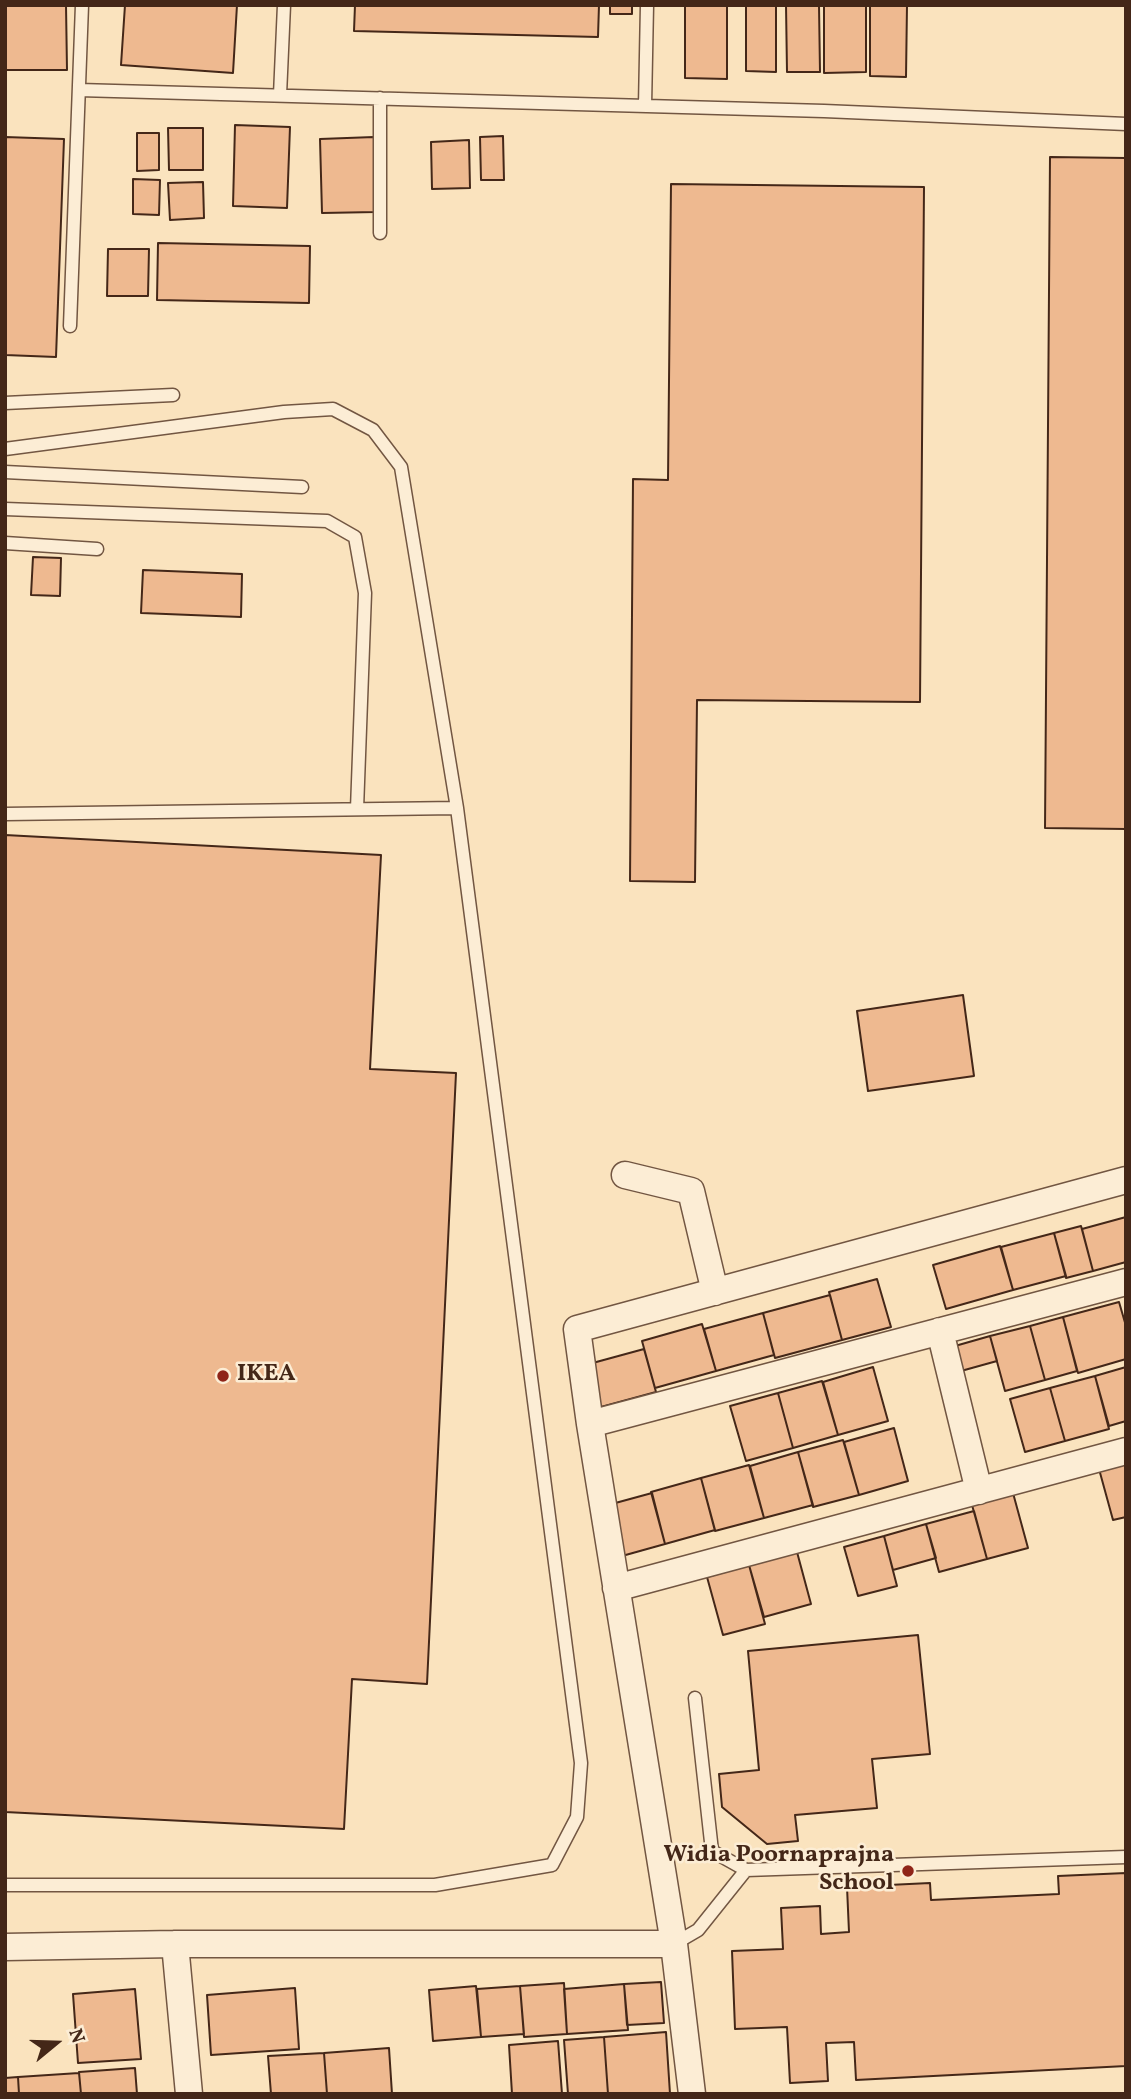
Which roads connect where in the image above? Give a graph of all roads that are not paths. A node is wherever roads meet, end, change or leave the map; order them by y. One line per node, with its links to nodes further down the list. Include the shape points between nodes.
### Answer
1 (82, 5): 4 (lane)
2 (284, 5): 5 (lane)
3 (647, 5): 7 (lane)
4 (79, 90): 5 (lane); 10 (lane)
5 (280, 95): 6 (lane)
6 (380, 98): 7 (lane); 9 (lane)
7 (645, 106): 8 (lane)
8 (1126, 124)
9 (380, 233)
10 (70, 326)
11 (173, 395): 12 (lane)
12 (5, 403)
13 (5, 449): 19 (lane, via 333,409 373,430 401,467)
14 (5, 472): 15 (lane)
15 (302, 487)
16 (5, 509): 20 (lane, via 327,521 355,537 365,593)
17 (5, 543): 18 (lane)
18 (97, 549)
19 (457, 808): 20 (lane); 34 (lane, via 581,1763 577,1817 552,1864 435,1885)
20 (357, 809): 21 (lane)
21 (5, 814)
22 (625, 1175): 25 (street, via 691,1191)
23 (1126, 1180): 25 (street)
24 (1126, 1282): 26 (street)
25 (716, 1292): 27 (street, via 577,1329)
26 (940, 1331): 27 (street); 29 (street)
27 (590, 1424): 30 (street)
28 (1126, 1451): 29 (street)
29 (979, 1491): 30 (street)
30 (617, 1588): 36 (street)
31 (695, 1698): 33 (lane, via 712,1852)
32 (1126, 1857): 33 (lane)
33 (746, 1870): 36 (lane, via 698,1930)
34 (5, 1885)
35 (175, 1944): 36 (street); 37 (street); 38 (street)
36 (674, 1944): 39 (street)
37 (5, 1947)
38 (189, 2094)
39 (692, 2094)

